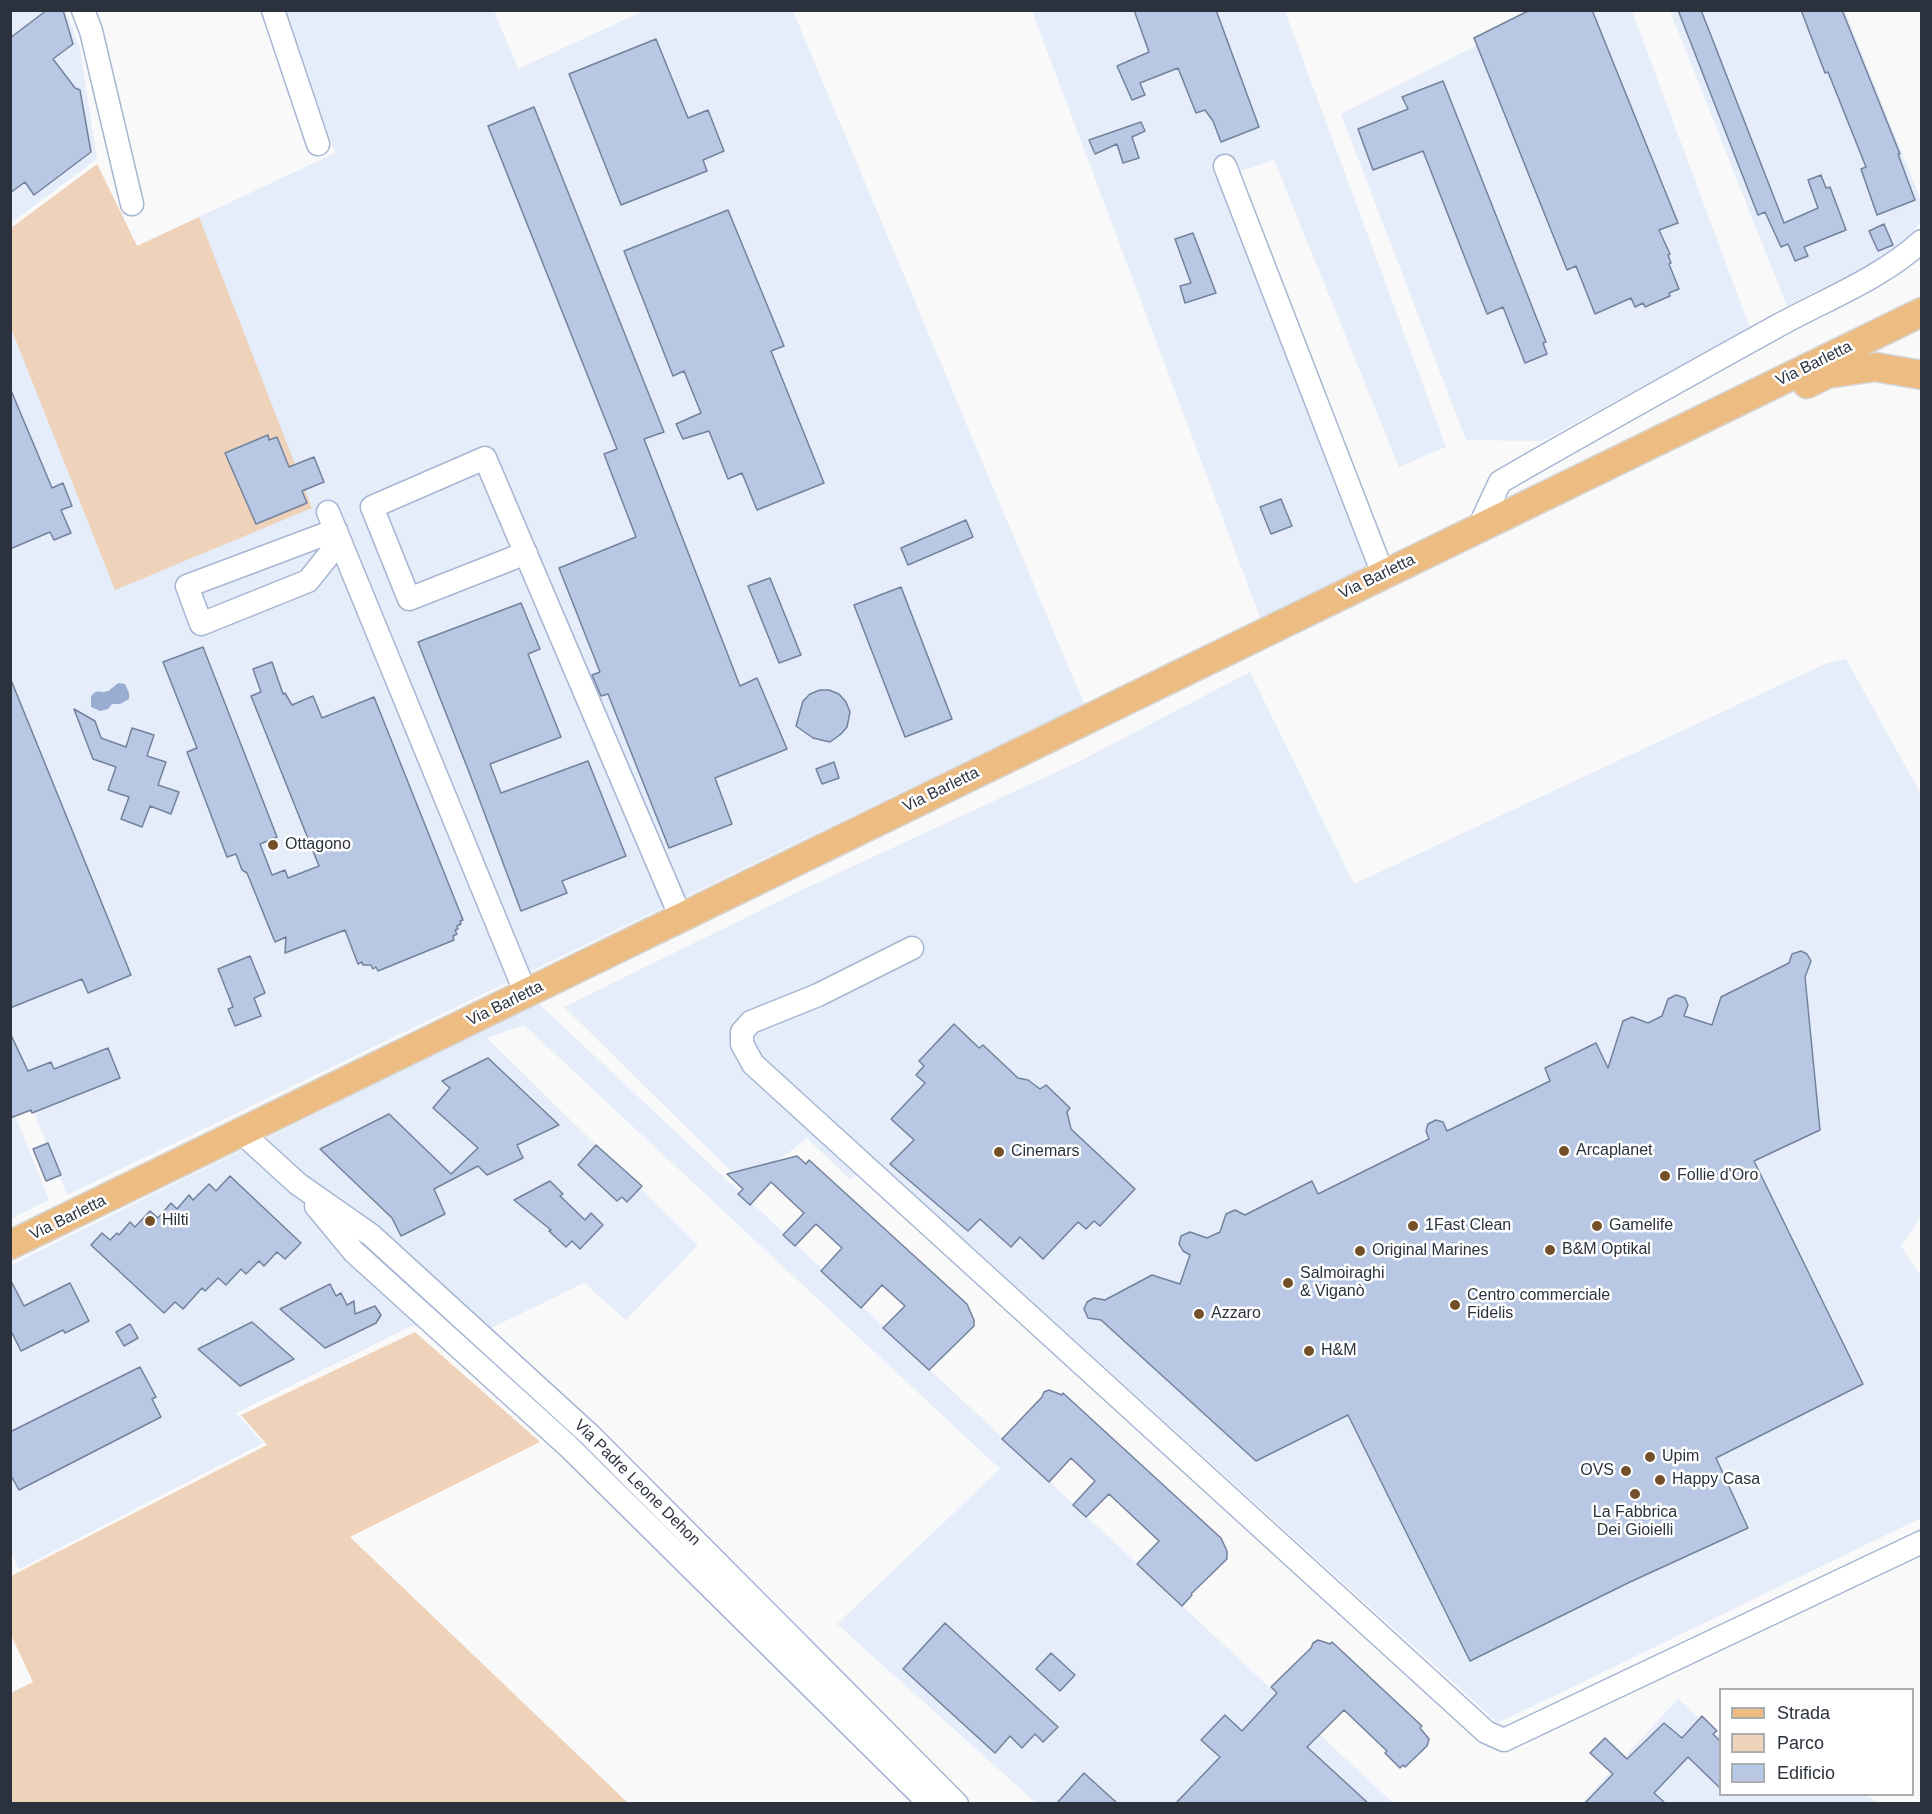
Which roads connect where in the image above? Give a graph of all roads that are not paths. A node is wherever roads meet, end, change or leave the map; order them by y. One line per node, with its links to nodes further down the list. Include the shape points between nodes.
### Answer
1 (84, 10): 5 (street)
2 (273, 10): 3 (street)
3 (318, 144)
4 (1225, 166): 15 (street)
5 (132, 204)
6 (1922, 241): 12 (street, via 1873,276 1500,482)
7 (1922, 290): 9 (main road)
8 (1922, 312): 9 (main road, Via Barletta)
9 (1872, 336): 11 (main road, Via Barletta)
10 (1922, 375): 11 (main road, via 1875,367 1827,374 1683,441)
11 (1639, 451): 12 (main road, Via Barletta)
12 (1479, 527): 15 (main road, Via Barletta)
13 (334, 528): 13 (street, via 187,586 201,624 308,580); 18 (street)
14 (526, 553): 14 (street, via 410,599 372,507 485,458); 16 (street)
15 (1383, 574): 16 (main road, Via Barletta)
16 (681, 918): 18 (main road, Via Barletta)
17 (912, 948): 22 (street, via 818,995 751,1022 742,1032 742,1044 753,1064 1486,1732 1504,1740)
18 (526, 994): 19 (main road, Via Barletta)
19 (242, 1133): 20 (street, Via Padre Leone Dehon); 21 (main road, Via Barletta)
20 (298, 1184): 23 (street, Via Padre Leone Dehon, via 354,1252 569,1447); 24 (street, Via Padre Leone Dehon, via 370,1235 591,1436)
21 (10, 1245)
22 (1922, 1542)
23 (930, 1803)
24 (957, 1803)

